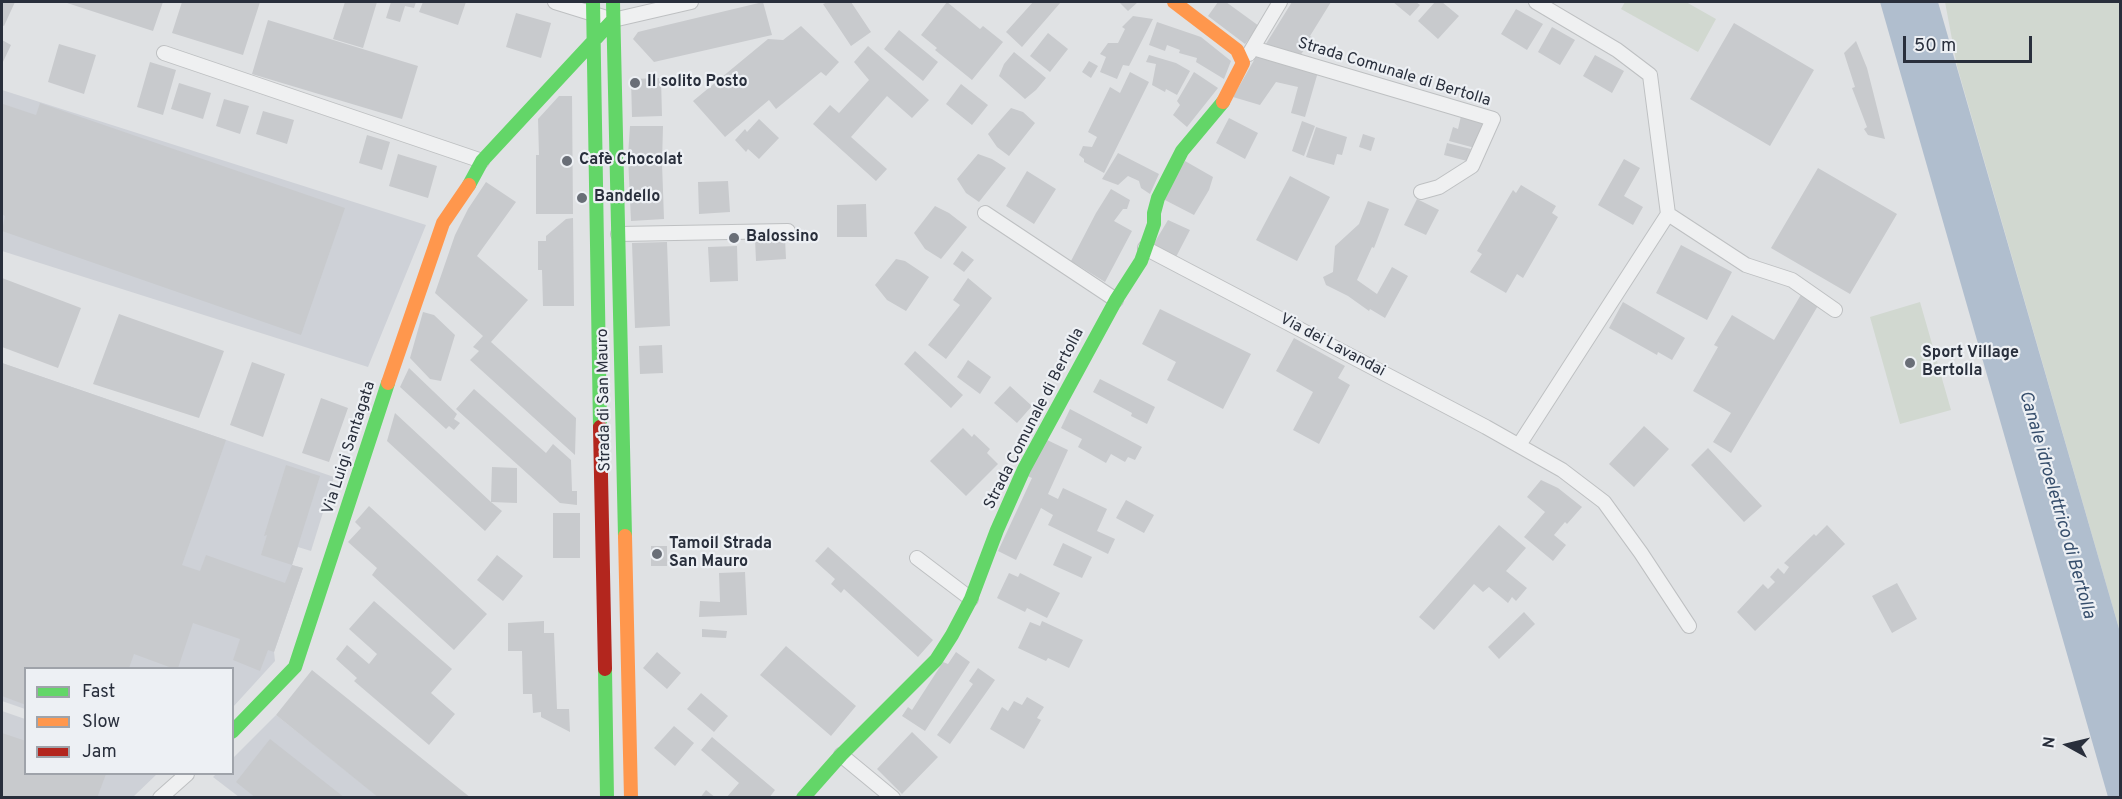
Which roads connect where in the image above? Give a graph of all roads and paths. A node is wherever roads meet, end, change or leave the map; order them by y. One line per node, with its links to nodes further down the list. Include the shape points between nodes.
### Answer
1 (555, 2): 7 (street)
2 (613, 2): 8 (street, Strada di San Mauro)
3 (691, 2): 8 (street)
4 (1174, 2): 12 (street, via 1237,50)
5 (1280, 2): 10 (street, Strada Comunale di Bertolla)
6 (1536, 2): 16 (street, via 1617,50 1650,75)
7 (593, 7): 8 (street); 9 (street, Strada di San Mauro)
8 (613, 20): 9 (street, Via Luigi Santagata); 18 (street, Strada di San Mauro)
9 (595, 42): 13 (street, Via Luigi Santagata); 30 (street, Strada di San Mauro)
10 (1253, 48): 12 (street, Strada Comunale di Bertolla); 14 (street, Strada Comunale di Bertolla, via 1493,119 1472,166 1438,187)
11 (164, 52): 13 (street)
12 (1243, 63): 19 (street, Strada Comunale di Bertolla, via 1225,99 1182,152 1158,198)
13 (482, 161): 26 (street, Via Luigi Santagata, via 432,248 295,667)
14 (1421, 192)
15 (985, 213): 20 (street)
16 (1668, 214): 21 (street, via 1746,265 1792,280); 22 (street)
17 (788, 231): 18 (street)
18 (618, 234): 31 (street, Strada di San Mauro)
19 (1145, 248): 20 (street, Strada Comunale di Bertolla, via 1142,261); 22 (street, Via dei Lavandai)
20 (1116, 300): 24 (street, Strada Comunale di Bertolla, via 1024,469)
21 (1835, 310)
22 (1519, 446): 25 (street, Via dei Lavandai, via 1562,470 1604,502)
23 (916, 558): 24 (street)
24 (971, 599): 27 (street, Strada Comunale di Bertolla, via 936,660)
25 (1689, 626)
26 (234, 730)
27 (841, 755): 32 (street, Strada Comunale di Bertolla); 33 (street)
28 (186, 775): 29 (street)
29 (160, 798)
30 (607, 798)
31 (631, 798)
32 (803, 798)
33 (892, 798)

